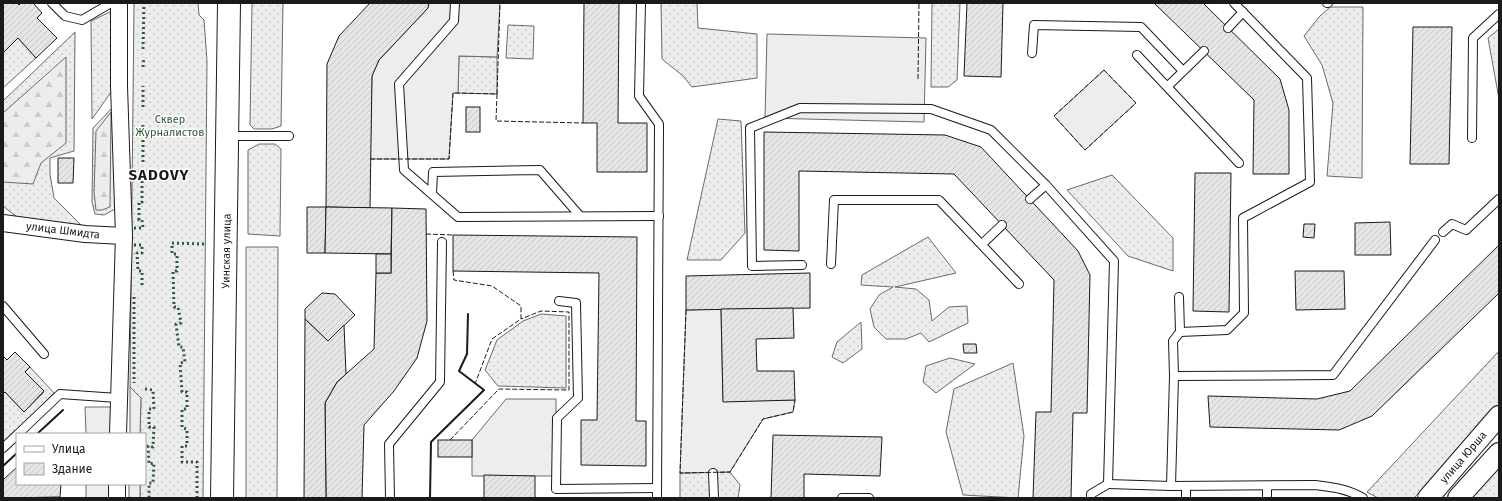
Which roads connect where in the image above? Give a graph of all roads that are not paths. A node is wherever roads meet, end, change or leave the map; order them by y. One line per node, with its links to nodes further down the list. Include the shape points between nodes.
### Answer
1 (52, 3): 2 (lane, via 64,16 82,20)
2 (111, 3)
3 (118, 3): 29 (street)
4 (229, 3): 16 (main road, Уинская улица)
5 (454, 3): 21 (lane, via 454,21 399,84 404,170)
6 (641, 3): 25 (lane, via 639,96 659,124)
7 (1234, 3): 8 (lane)
8 (1243, 12): 10 (lane); 39 (lane, via 1307,78 1310,182 1243,218 1244,313 1227,330)
9 (1499, 14): 18 (lane, via 1473,38)
10 (1228, 28)
11 (1204, 51): 14 (lane)
12 (1032, 53): 14 (lane, via 1034,25 1141,28)
13 (1137, 55): 15 (lane)
14 (1184, 71): 15 (lane)
15 (1168, 86): 19 (lane)
16 (227, 136): 17 (lane); 57 (main road, Уинская улица)
17 (289, 136)
18 (1472, 138)
19 (1240, 163)
20 (1046, 184): 22 (lane); 34 (lane, via 991,130 931,110 800,108 750,128 752,266); 50 (lane, via 1114,261)
21 (432, 194): 24 (lane, via 458,217); 24 (lane, via 433,172 540,170)
22 (1030, 199)
23 (1498, 201): 28 (lane, via 1466,230 1452,224)
24 (580, 216): 25 (lane)
25 (659, 216): 55 (lane)
26 (3, 223): 29 (street, улица Шмидта, via 85,234)
27 (1002, 225): 32 (lane)
28 (1443, 232)
29 (124, 236): 42 (street)
30 (1435, 240): 41 (lane, via 1333,375)
31 (442, 242): 58 (lane, via 440,382 389,444)
32 (982, 244): 33 (lane, via 939,200 834,200); 35 (lane)
33 (831, 264)
34 (802, 265)
35 (1019, 284)
36 (1179, 297): 39 (lane)
37 (559, 302): 55 (lane, via 576,303 578,398 557,418 556,489)
38 (3, 306): 40 (lane)
39 (1180, 332): 41 (lane, via 1173,341)
40 (44, 354)
41 (1174, 376): 52 (lane)
42 (118, 398): 44 (lane, via 60,394); 45 (street)
43 (1499, 416): 67 (street, улица Юрша)
44 (18, 433)
45 (118, 433)
46 (16, 435): 47 (lane)
47 (3, 448)
48 (1499, 452): 68 (street, улица Юрша)
49 (713, 473): 60 (lane)
50 (1108, 484): 52 (lane); 63 (lane, via 1091,494)
51 (117, 485): 56 (street)
52 (1170, 486): 53 (lane)
53 (1186, 486): 54 (lane); 64 (lane)
54 (1267, 487): 65 (lane); 66 (lane, via 1332,487)
55 (657, 488): 59 (lane)
56 (116, 498)
57 (222, 498)
58 (390, 498)
59 (657, 498)
60 (714, 498)
61 (842, 498): 62 (lane)
62 (869, 498)
63 (1091, 498)
64 (1186, 498)
65 (1267, 498)
66 (1363, 498)
67 (1428, 498)
68 (1458, 498)

